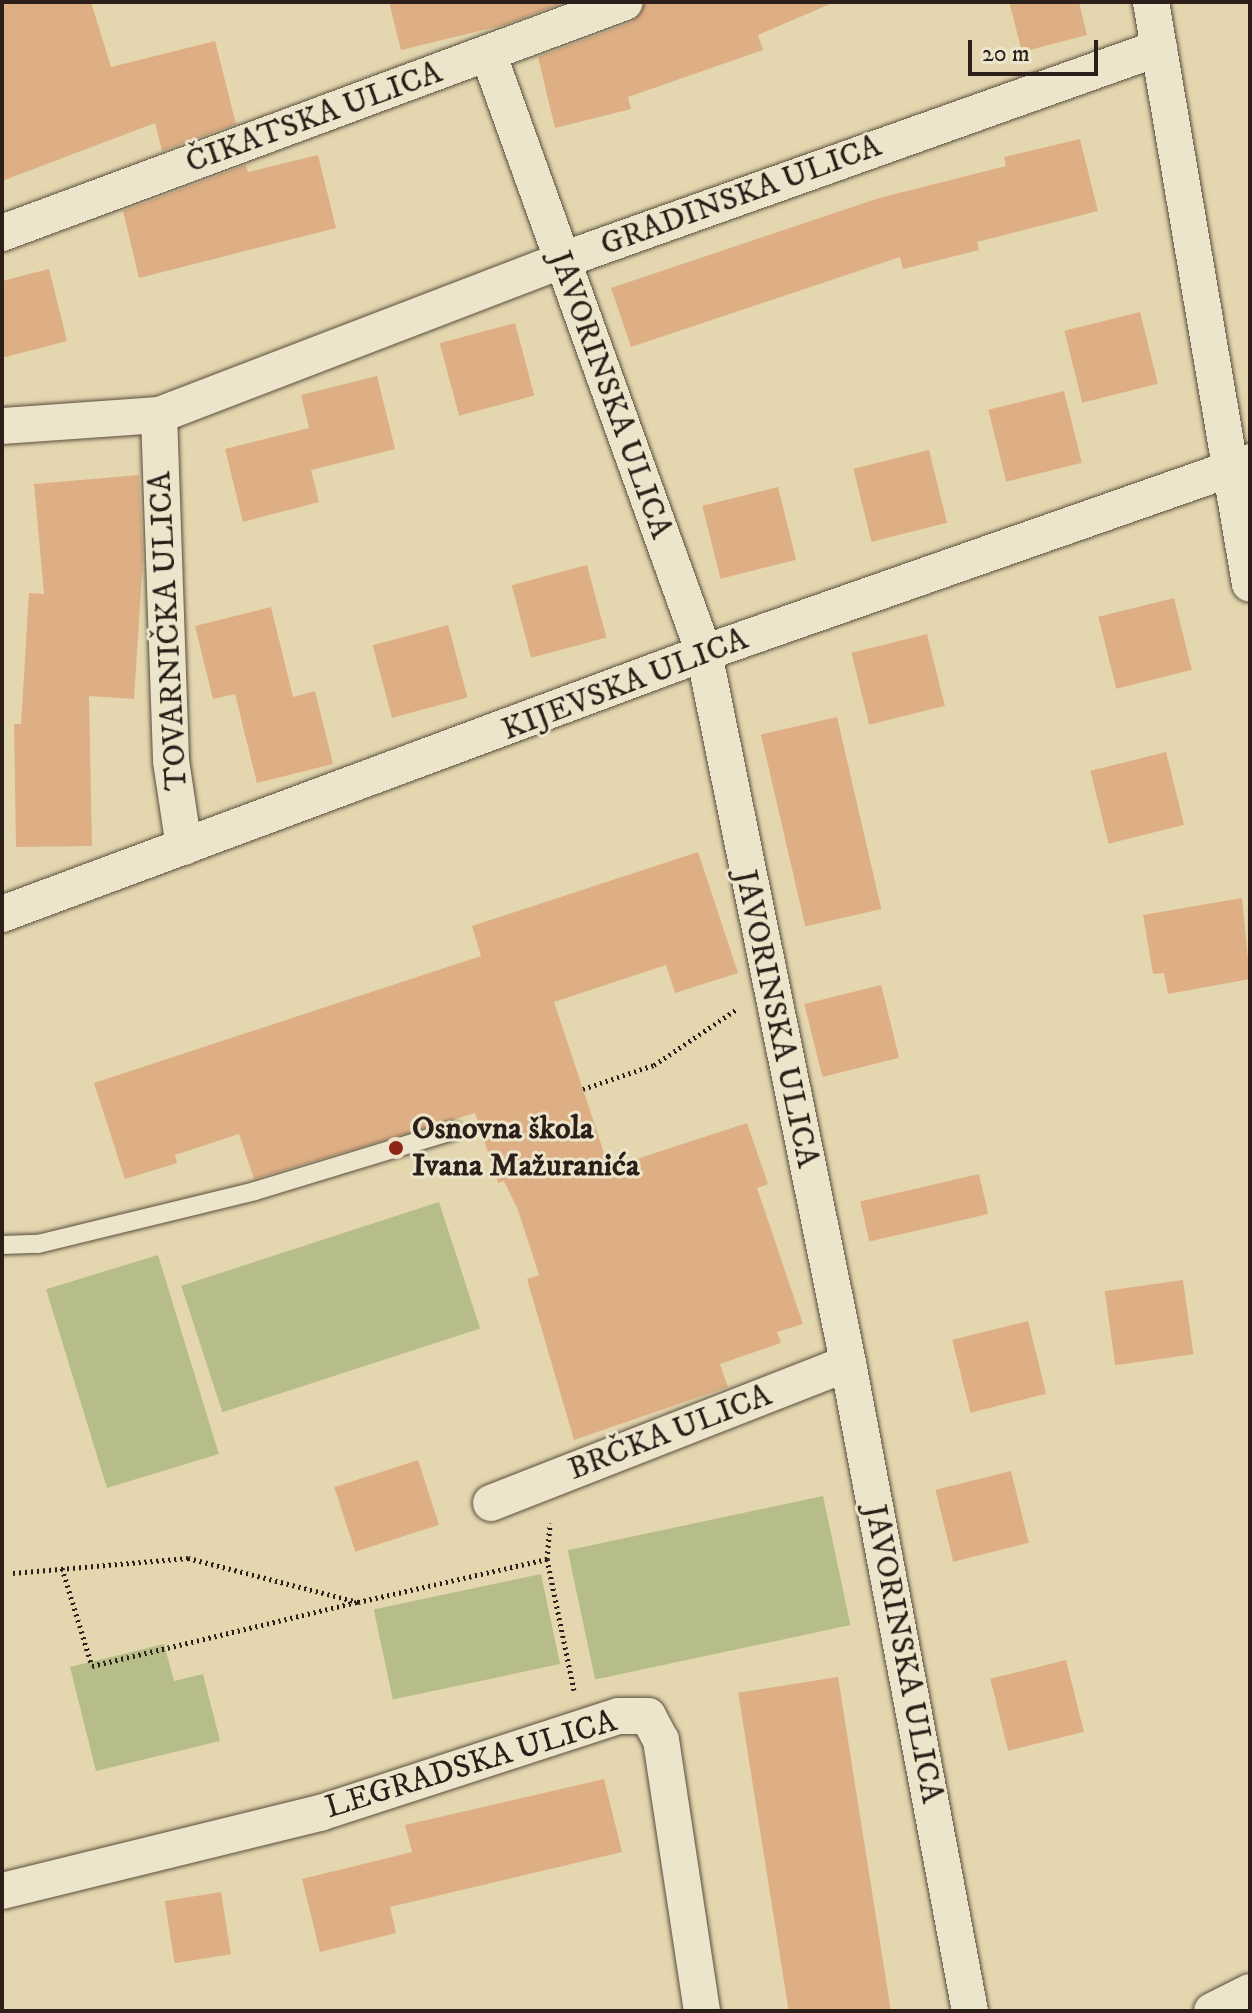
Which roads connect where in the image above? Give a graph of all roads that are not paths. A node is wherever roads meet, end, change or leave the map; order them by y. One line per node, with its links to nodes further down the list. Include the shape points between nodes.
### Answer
1 (625, 2): 4 (street, ČIKATSKA ULICA)
2 (1152, 2): 3 (street)
3 (1159, 48): 6 (street, GRADINSKA ULICA); 9 (street)
4 (488, 53): 5 (street, ČIKATSKA ULICA); 6 (street, JAVORINSKA ULICA)
5 (2, 233)
6 (560, 261): 7 (street, GRADINSKA ULICA); 11 (street, JAVORINSKA ULICA)
7 (159, 415): 8 (street, GRADINSKA ULICA); 12 (street, TOVARNIČKA ULICA, via 171,761)
8 (2, 426)
9 (1241, 465): 10 (street); 11 (street, KIJEVSKA ULICA)
10 (1250, 584)
11 (704, 653): 12 (street, KIJEVSKA ULICA); 16 (street, JAVORINSKA ULICA)
12 (184, 847): 13 (street, KIJEVSKA ULICA)
13 (2, 914)
14 (453, 1131): 15 (lane, via 255,1191 38,1244)
15 (2, 1245)
16 (848, 1363): 17 (street, BRČKA ULICA); 21 (street, JAVORINSKA ULICA)
17 (491, 1503)
18 (2, 1891): 20 (street, LEGRADSKA ULICA, via 320,1813 606,1720 648,1716 657,1727)
19 (1250, 1992): 22 (street)
20 (702, 2011)
21 (970, 2011)
22 (1212, 2011)

